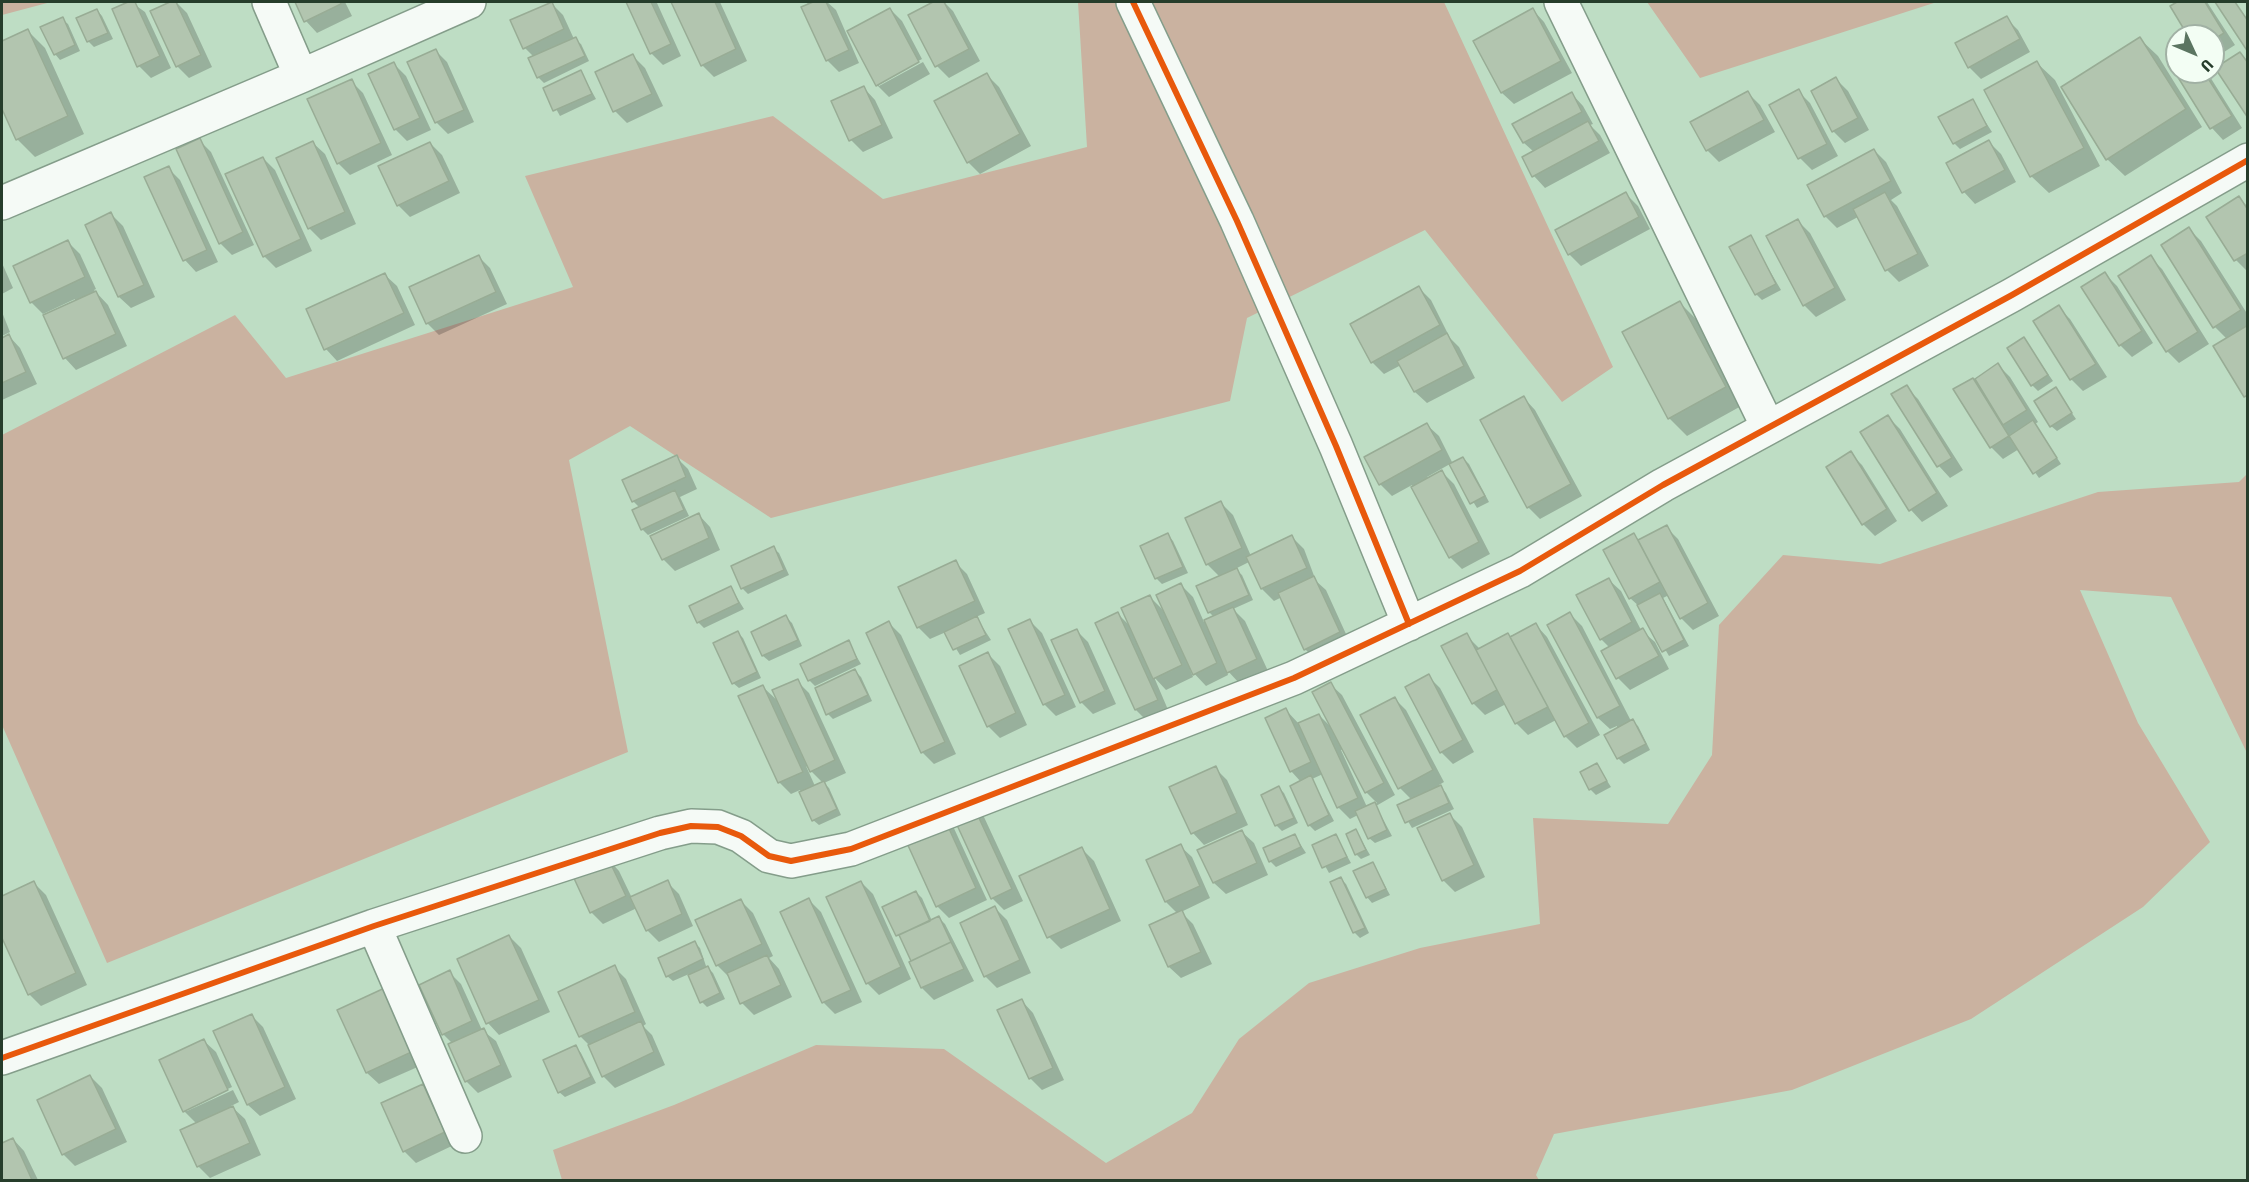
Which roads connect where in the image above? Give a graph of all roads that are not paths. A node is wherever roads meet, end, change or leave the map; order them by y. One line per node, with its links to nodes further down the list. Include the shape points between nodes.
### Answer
1 (269, 2): 5 (street)
2 (469, 2): 5 (street)
3 (1133, 2): 9 (street, via 1247,242)
4 (1561, 2): 8 (street)
5 (301, 76): 7 (street)
6 (2247, 160): 8 (street, via 2012,296)
7 (2, 203)
8 (1768, 427): 9 (street, via 1520,571)
9 (1409, 624): 10 (street, via 1294,678 851,849 791,861 769,856 741,836 718,827 691,826)
10 (374, 926): 11 (street); 12 (street)
11 (2, 1058)
12 (465, 1136)

